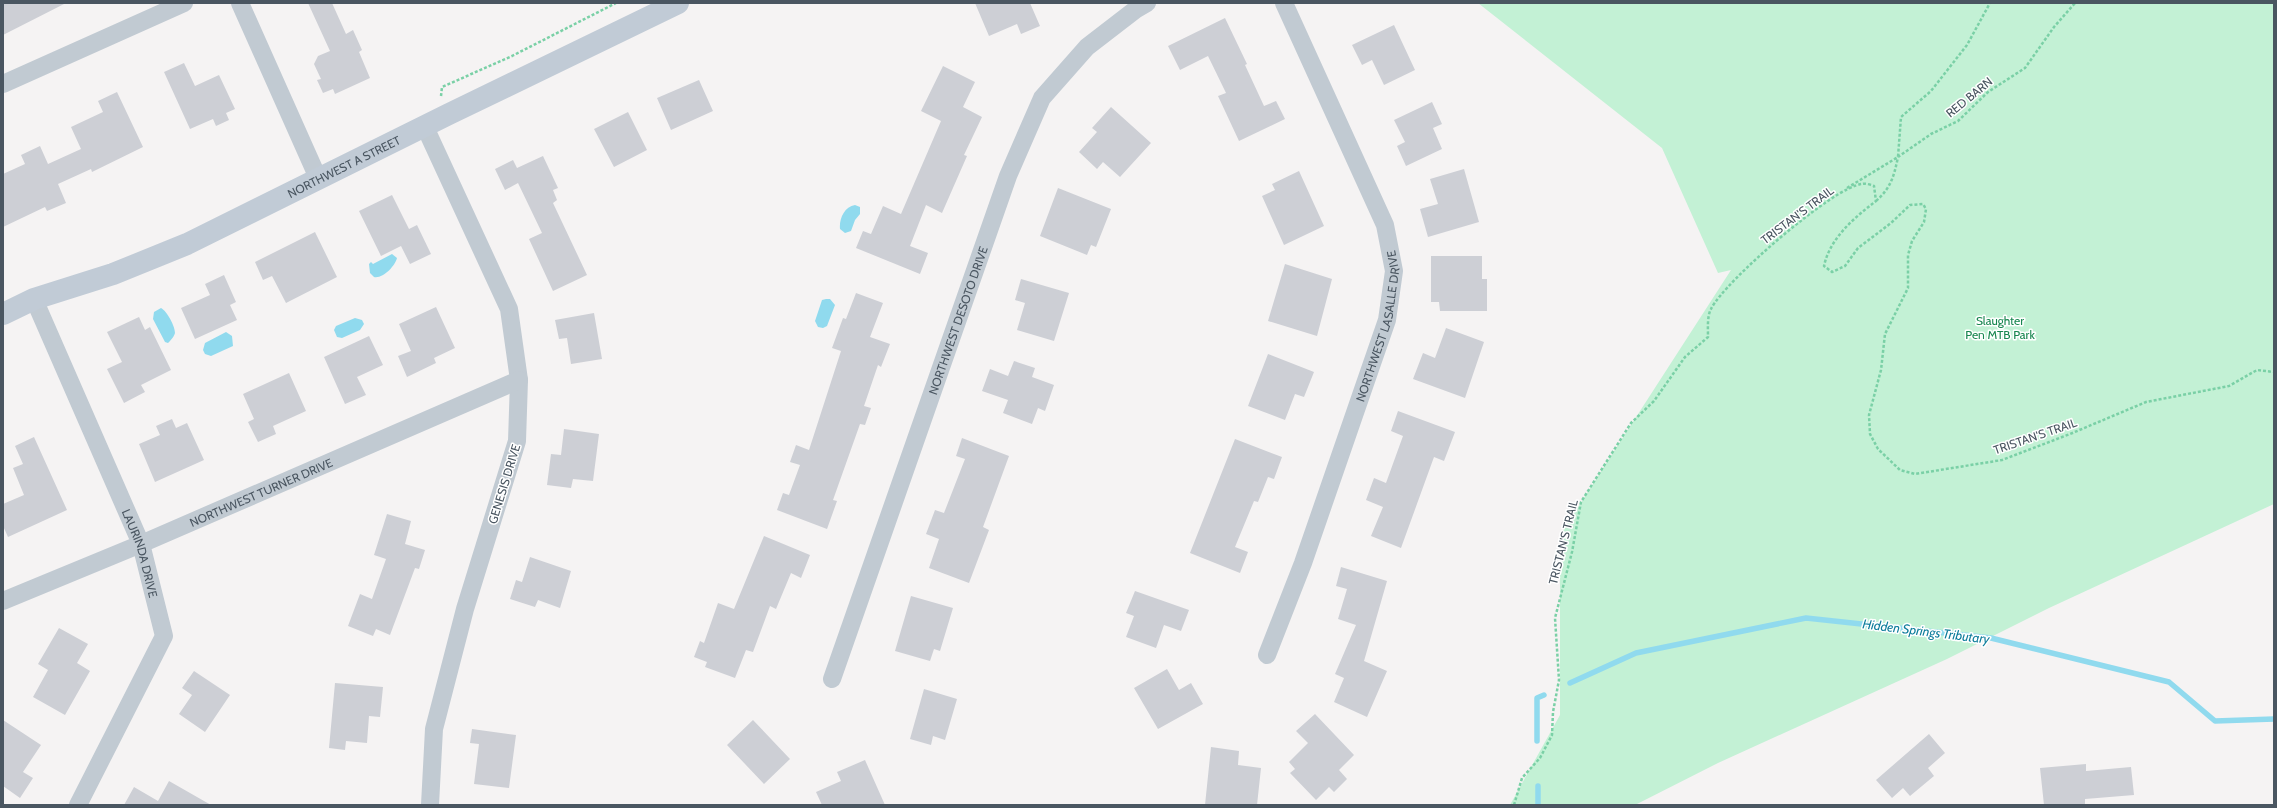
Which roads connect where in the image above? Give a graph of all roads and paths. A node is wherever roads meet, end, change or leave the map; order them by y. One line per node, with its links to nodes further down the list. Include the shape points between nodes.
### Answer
1 (184, 3): 9 (street)
2 (240, 3): 13 (street)
3 (616, 3): 10 (path, via 512,56 442,87)
4 (678, 3): 11 (street, NORTHWEST A STREET)
5 (1147, 3): 23 (street, NORTHWEST DESOTO DRIVE, via 1087,47 1042,98 1008,176)
6 (1284, 3): 22 (street, NORTHWEST LASALLE DRIVE, via 1385,225 1394,271 1387,320 1303,563)
7 (1990, 3): 12 (path, via 1967,45 1931,92 1901,117)
8 (2075, 3): 12 (path, RED BARN, via 2054,27 2026,68 1988,92 1958,121 1931,134)
9 (3, 84)
10 (441, 97)
11 (424, 127): 13 (street, NORTHWEST A STREET); 19 (street, GENESIS DRIVE, via 509,309)
12 (1898, 157): 14 (path, RED BARN); 15 (path, via 1888,192)
13 (318, 178): 16 (street, NORTHWEST A STREET, via 187,244 113,274)
14 (1838, 194): 15 (path, TRISTAN'S TRAIL, via 1862,184 1874,186); 26 (path, TRISTAN'S TRAIL, via 1754,259 1720,296 1710,310 1708,337 1685,357 1654,401 1631,423 1581,502 1572,552 1555,618 1559,680 1552,734 1540,758 1522,778)
15 (1876, 201): 18 (path, TRISTAN'S TRAIL, via 1837,237 1824,266 1832,272 1845,266 1858,248 1910,205 1923,204 1926,209 1924,222 1912,241 1908,255 1908,288 1885,334 1881,370 1869,415 1870,434 1878,449 1900,470 1915,474 2002,460 2146,402 2229,386 2257,370)
16 (34, 299): 17 (street, NORTHWEST A STREET); 20 (street, LAURINDA DRIVE)
17 (3, 314)
18 (2274, 372)
19 (519, 380): 20 (street, NORTHWEST TURNER DRIVE); 25 (street, GENESIS DRIVE, via 518,440 465,609 434,729)
20 (141, 544): 21 (street, NORTHWEST TURNER DRIVE); 24 (street, LAURINDA DRIVE, via 164,636)
21 (3, 601)
22 (1267, 655)
23 (832, 680)
24 (78, 805)
25 (430, 805)
26 (1514, 805)

